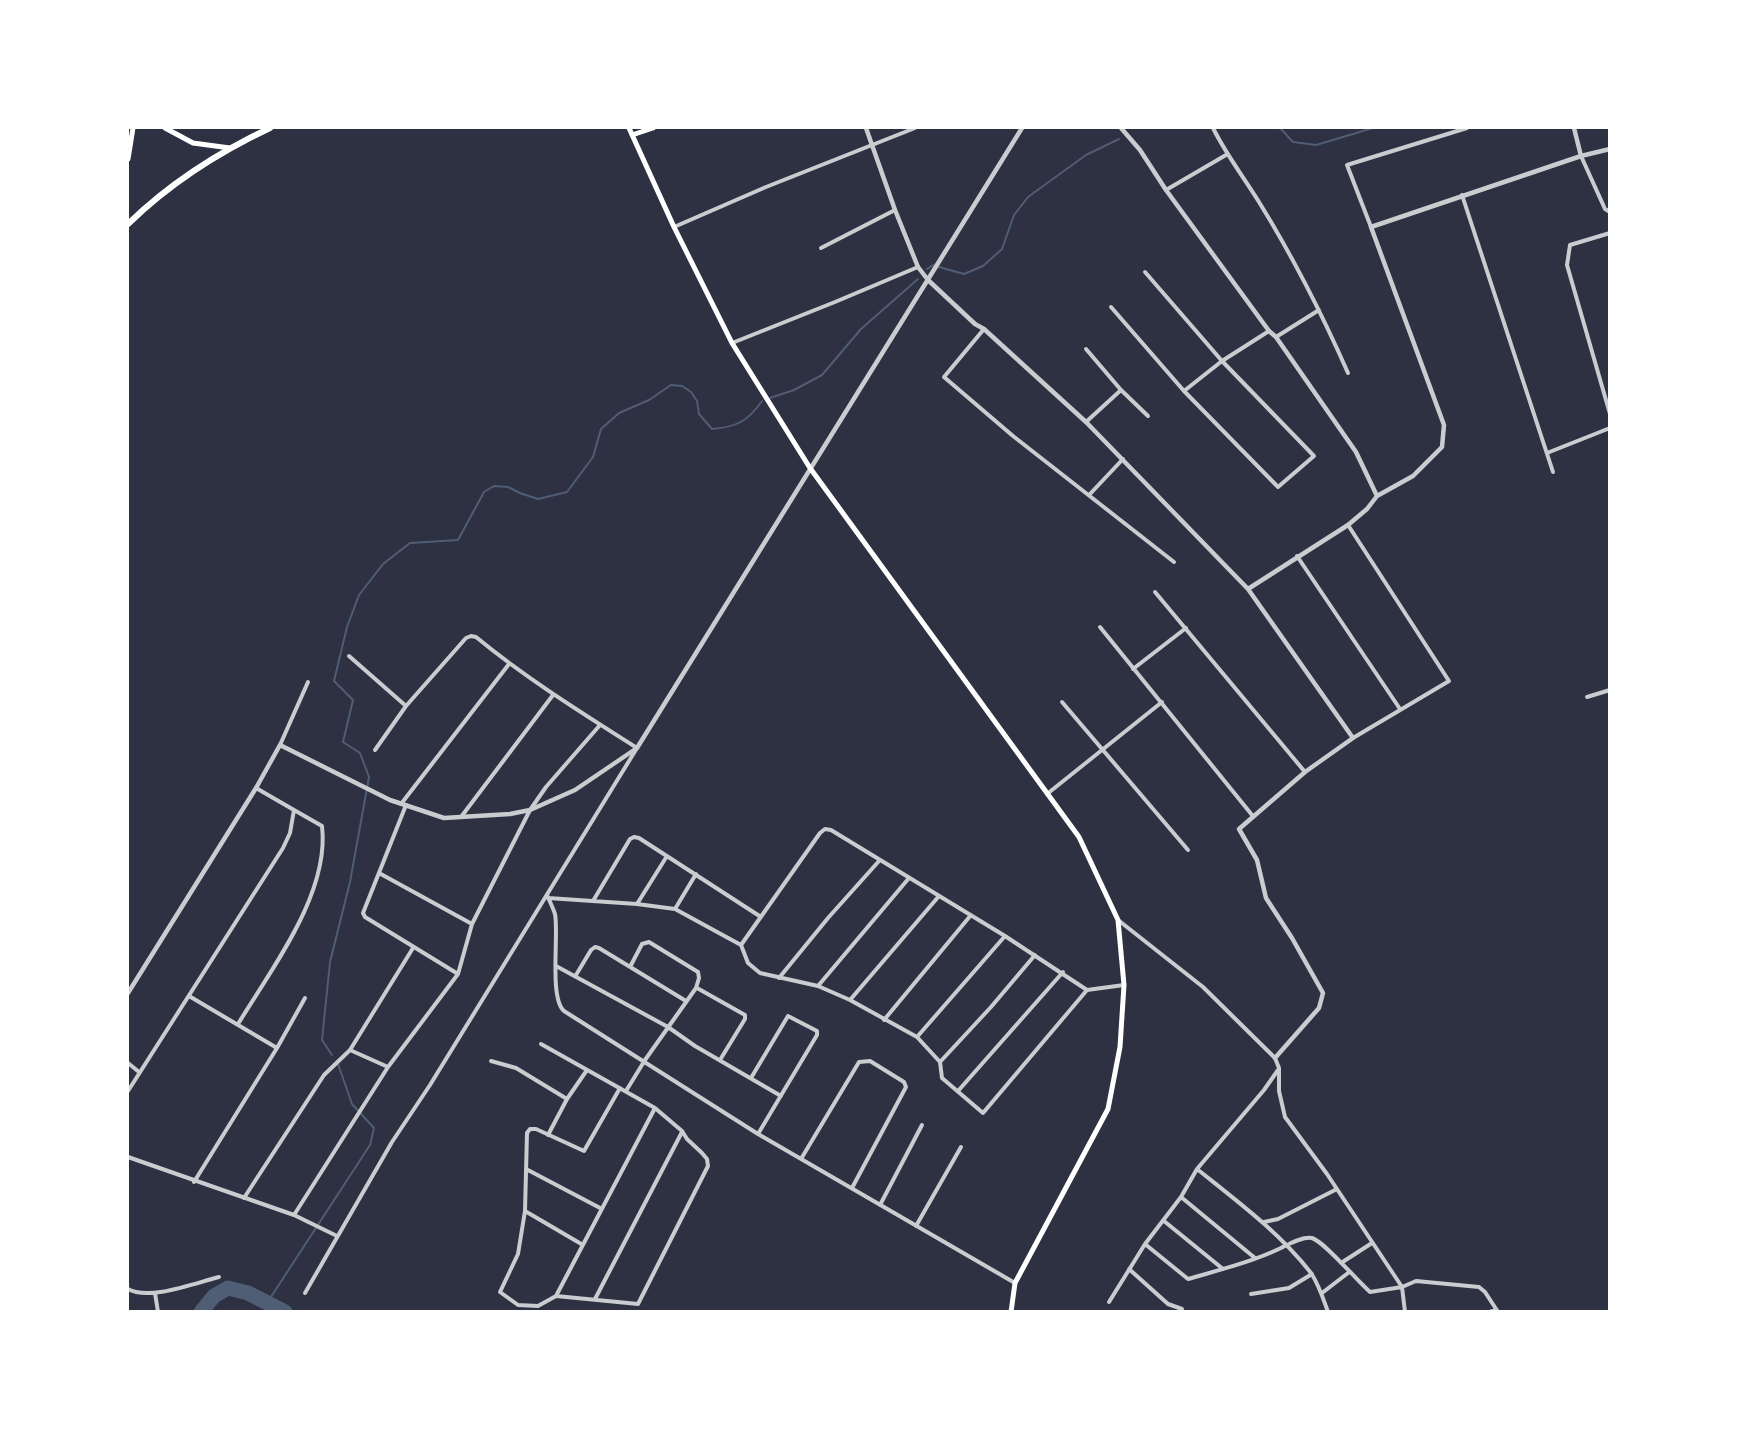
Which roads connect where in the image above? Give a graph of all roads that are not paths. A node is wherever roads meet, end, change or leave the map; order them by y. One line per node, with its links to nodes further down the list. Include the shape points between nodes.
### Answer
1 (133, 128): 19 (main road)
2 (165, 128): 15 (main road, via 193,143)
3 (270, 128): 15 (main road)
4 (629, 128): 13 (main road)
5 (653, 128): 13 (main road)
6 (866, 128): 14 (street)
7 (915, 128): 14 (street)
8 (1023, 128): 31 (street)
9 (1121, 128): 20 (street)
10 (1213, 128): 17 (street)
11 (1467, 128): 26 (street, via 1347,165)
12 (1574, 128): 18 (street)
13 (632, 135): 25 (main road)
14 (873, 144): 22 (street); 25 (street)
15 (230, 148): 24 (main road, via 171,188)
16 (1610, 149): 18 (street)
17 (1226, 155): 20 (street); 33 (street, via 1258,200)
18 (1581, 156): 21 (street); 23 (street, via 1605,209)
19 (128, 159)
20 (1166, 190): 35 (street)
21 (1462, 195): 26 (street); 47 (street)
22 (895, 210): 28 (street); 29 (street)
23 (1610, 212)
24 (128, 224)
25 (674, 227): 37 (main road)
26 (1371, 227): 52 (street, via 1444,425 1442,447 1413,476)
27 (1610, 233): 43 (street, via 1570,245 1567,265)
28 (821, 248)
29 (918, 267): 31 (street); 37 (street)
30 (1145, 272): 39 (street)
31 (928, 280): 34 (street); 49 (street)
32 (1111, 307): 42 (street)
33 (1319, 310): 36 (street); 40 (street)
34 (984, 329): 45 (street); 51 (street, via 944,377)
35 (1269, 331): 36 (street); 39 (street)
36 (1276, 337): 52 (street, via 1356,452)
37 (732, 343): 49 (main road)
38 (1086, 348): 41 (street)
39 (1222, 361): 42 (street); 42 (street, via 1314,456 1278,487)
40 (1347, 373)
41 (1121, 390): 44 (street); 45 (street)
42 (1184, 391)
43 (1610, 414)
44 (1148, 416)
45 (1086, 422): 48 (street)
46 (1610, 428): 47 (street)
47 (1547, 453): 50 (street)
48 (1123, 459): 51 (street); 56 (street)
49 (810, 468): 74 (street); 79 (main road)
50 (1553, 472)
51 (1090, 494): 55 (street)
52 (1377, 496): 53 (street)
53 (1347, 525): 54 (street); 70 (street, via 1449,681)
54 (1297, 556): 56 (street); 70 (street)
55 (1174, 562)
56 (1248, 589): 72 (street)
57 (1155, 592): 59 (street)
58 (1100, 627): 62 (street)
59 (1186, 628): 62 (street); 77 (street)
60 (349, 656): 69 (street)
61 (509, 664): 65 (street); 69 (street, via 476,637 466,638); 80 (street)
62 (1133, 669): 68 (street)
63 (308, 682): 73 (street)
64 (1610, 690): 66 (street)
65 (553, 695): 71 (street); 84 (street)
66 (1587, 698)
67 (1062, 702): 75 (street)
68 (1162, 702): 75 (street); 83 (street)
69 (406, 706): 76 (street)
70 (1400, 710): 72 (street)
71 (600, 725): 74 (street); 82 (street)
72 (1353, 738): 77 (street)
73 (279, 745): 78 (street); 80 (street)
74 (637, 748): 82 (street, via 575,790); 92 (street)
75 (1102, 749): 79 (street); 85 (street)
76 (375, 750)
77 (1305, 772): 83 (street)
78 (256, 788): 81 (street); 114 (street)
79 (1047, 794): 98 (main road, via 1079,837)
80 (404, 805): 84 (street, via 444,818); 88 (street)
81 (294, 810): 115 (street, via 283,848); 120 (street, via 322,826 318,878 302,918)
82 (530, 810): 84 (street); 99 (street)
83 (1252, 815): 126 (street, via 1239,829 1257,861 1266,898 1323,993 1319,1008)
84 (462, 817)
85 (1188, 849)
86 (667, 856): 89 (street); 93 (street, via 634,837 630,839); 94 (street)
87 (879, 861): 90 (street); 97 (street, via 825,829); 109 (street)
88 (379, 873): 99 (street); 102 (street, via 364,909 365,918)
89 (696, 874): 95 (street); 97 (street)
90 (909, 878): 91 (street); 111 (street)
91 (939, 896): 96 (street); 117 (street)
92 (548, 897): 93 (street); 104 (street, via 555,914); 165 (street)
93 (593, 901): 94 (street)
94 (637, 904): 95 (street)
95 (675, 909): 101 (street)
96 (971, 915): 100 (street); 119 (street)
97 (761, 917): 101 (street)
98 (1118, 920): 110 (main road); 126 (street, via 1203,987)
99 (472, 924): 107 (street)
100 (1005, 936): 103 (street); 122 (street)
101 (741, 945): 109 (street, via 748,963 760,973)
102 (413, 948): 107 (street); 125 (street)
103 (1035, 955): 106 (street); 130 (street)
104 (555, 966): 108 (street); 127 (street, via 560,1008)
105 (630, 967): 108 (street, via 595,947); 112 (street, via 642,944 649,942 698,972); 118 (street)
106 (1063, 972): 113 (street); 140 (street)
107 (458, 974): 132 (street)
108 (576, 975): 121 (street)
109 (779, 978): 111 (street)
110 (1124, 985): 113 (street); 177 (main road, via 1120,1047 1108,1109)
111 (818, 986): 117 (street)
112 (696, 988): 118 (street); 128 (street, via 745,1014)
113 (1087, 990): 140 (street, via 983,1113)
114 (128, 993)
115 (189, 996): 120 (street); 135 (street)
116 (305, 998): 124 (street)
117 (850, 1000): 119 (street)
118 (686, 1001): 121 (street)
119 (884, 1020): 122 (street)
120 (238, 1024): 124 (street)
121 (668, 1027): 127 (street); 128 (street)
122 (917, 1037): 130 (street)
123 (542, 1044): 134 (street)
124 (277, 1048): 153 (street)
125 (350, 1050): 132 (street); 157 (street, via 324,1075)
126 (1275, 1058): 133 (street)
127 (645, 1060): 139 (street); 146 (street)
128 (720, 1060): 136 (street)
129 (491, 1061): 142 (street, via 516,1068)
130 (940, 1062): 140 (street, via 942,1077)
131 (128, 1063): 135 (street)
132 (388, 1067): 161 (street)
133 (1279, 1068): 152 (street); 155 (street, via 1279,1091 1286,1117)
134 (587, 1070): 137 (street); 142 (street)
135 (139, 1072): 138 (street)
136 (751, 1077): 141 (street); 141 (street, via 788,1016 814,1029 817,1035)
137 (620, 1088): 139 (street); 147 (street, via 584,1151)
138 (128, 1091)
139 (626, 1091): 143 (street)
140 (958, 1091)
141 (781, 1096): 146 (street)
142 (567, 1100): 147 (street)
143 (655, 1108): 145 (street); 159 (street)
144 (922, 1125): 158 (street)
145 (682, 1131): 187 (street); 187 (street, via 707,1159 708,1166 638,1304)
146 (758, 1134): 150 (street)
147 (548, 1135): 151 (street, via 536,1128 527,1133)
148 (961, 1147): 164 (street)
149 (128, 1157): 153 (street)
150 (801, 1159): 154 (street); 154 (street, via 860,1062 870,1061 906,1087)
151 (526, 1169): 159 (street); 160 (street)
152 (1197, 1169): 156 (street); 163 (street)
153 (194, 1182): 157 (street)
154 (852, 1188): 158 (street)
155 (1337, 1189): 163 (street, via 1278,1219); 166 (street)
156 (1181, 1197): 162 (street); 170 (street)
157 (244, 1198): 161 (street)
158 (880, 1205): 164 (street)
159 (602, 1209): 168 (street)
160 (525, 1211): 168 (street); 186 (street, via 518,1254 500,1292 518,1305 538,1306)
161 (294, 1215): 165 (street)
162 (1164, 1221): 167 (street); 173 (street)
163 (1263, 1222): 169 (street)
164 (916, 1226): 177 (street)
165 (337, 1236): 182 (street)
166 (1372, 1243): 171 (street); 178 (street)
167 (1145, 1244): 172 (street); 173 (street, via 1188,1279)
168 (583, 1245): 186 (street)
169 (1286, 1245): 170 (street); 171 (street, via 1313,1239); 175 (street)
170 (1255, 1258): 173 (street)
171 (1341, 1263): 174 (street)
172 (1129, 1269): 188 (street); 191 (street)
173 (1223, 1269)
174 (1348, 1273): 178 (street, via 1370,1292); 183 (street)
175 (1312, 1274): 183 (street); 184 (street, via 1289,1288)
176 (219, 1277): 181 (street)
177 (1015, 1283): 190 (main road)
178 (1402, 1287): 193 (street); 195 (street, via 1416,1281 1479,1287)
179 (128, 1289): 180 (street)
180 (135, 1293): 181 (street); 185 (street)
181 (155, 1293): 189 (street)
182 (305, 1293)
183 (1322, 1293): 192 (street)
184 (1251, 1294)
185 (128, 1296)
186 (556, 1296): 187 (street)
187 (595, 1299)
188 (1109, 1302)
189 (158, 1311)
190 (1011, 1311)
191 (1181, 1311)
192 (1328, 1311)
193 (1405, 1311)
194 (1489, 1311): 195 (street)
195 (1497, 1311)

